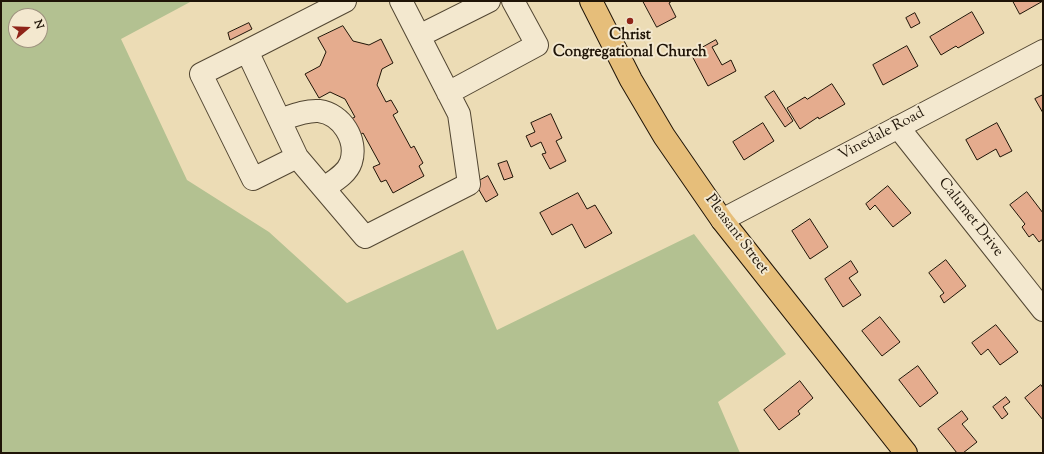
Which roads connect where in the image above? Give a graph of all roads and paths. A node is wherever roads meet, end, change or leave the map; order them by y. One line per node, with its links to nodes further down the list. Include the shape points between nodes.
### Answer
1 (345, 1): 7 (street)
2 (401, 1): 6 (street)
3 (489, 1): 6 (street)
4 (513, 1): 9 (street, via 537,45)
5 (591, 1): 14 (main road, Pleasant Street, via 631,80 664,136)
6 (419, 36): 9 (street)
7 (246, 51): 10 (street); 12 (street, via 201,74 253,179)
8 (1043, 51): 11 (street, Vinedale Road)
9 (448, 93): 13 (street, via 459,114 469,184 365,237)
10 (280, 120): 12 (street); 13 (street, via 304,112 319,111 332,115 344,125 353,149 351,163 343,174)
11 (898, 127): 14 (street, Vinedale Road); 15 (street, Calumet Drive)
12 (297, 157): 13 (street)
13 (324, 188)
14 (722, 220): 16 (main road, Pleasant Street)
15 (1043, 310)
16 (906, 453)

